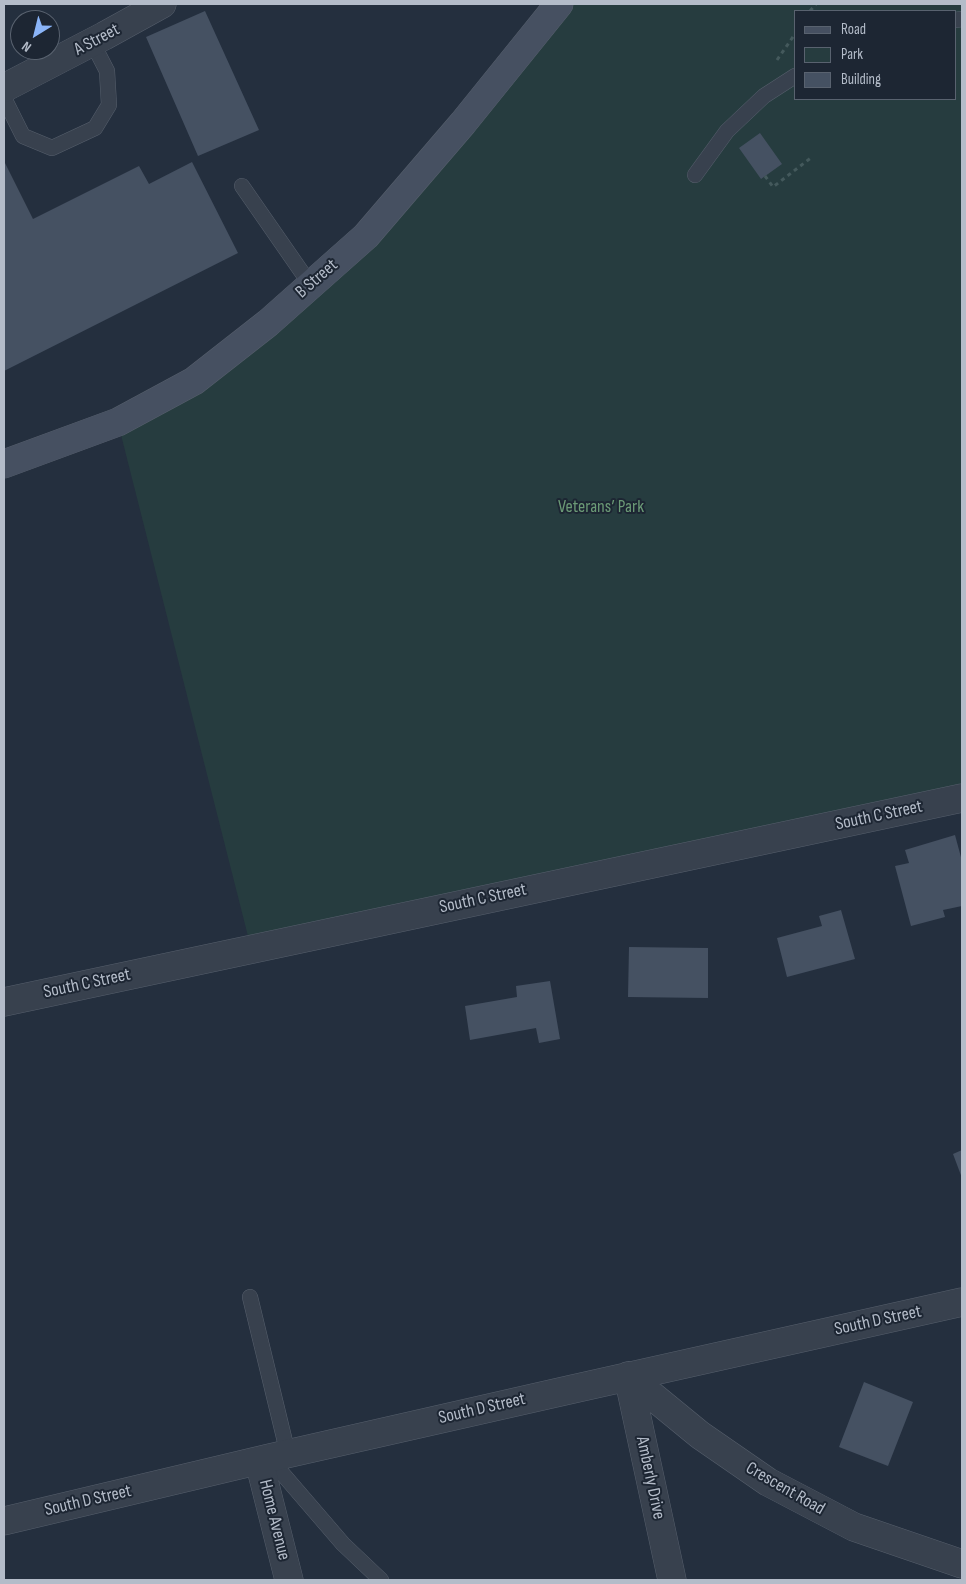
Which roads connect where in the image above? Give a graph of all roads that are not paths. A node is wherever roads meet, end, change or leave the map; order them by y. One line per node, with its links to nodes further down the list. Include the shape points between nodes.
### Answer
1 (162, 4): 3 (street, A Street)
2 (559, 4): 9 (main road, B Street, via 366,236)
3 (92, 42): 5 (street, A Street); 6 (lane, via 107,71 109,105 96,128 52,148 23,136)
4 (794, 77): 7 (lane, via 764,96 727,131)
5 (4, 88)
6 (4, 98)
7 (694, 175)
8 (242, 186): 9 (lane)
9 (310, 284): 10 (main road, B Street, via 268,323 194,381 118,422)
10 (4, 464)
11 (962, 798): 12 (street, South C Street)
12 (4, 1002)
13 (250, 1297): 16 (lane)
14 (962, 1302): 15 (street, South D Street)
15 (628, 1376): 16 (street, South D Street); 18 (street, Crescent Road, via 700,1435 768,1482 854,1527); 21 (street, Amberly Drive)
16 (272, 1458): 17 (street, South D Street); 19 (street, Home Avenue); 20 (lane, via 343,1544)
17 (4, 1521)
18 (962, 1564)
19 (289, 1580)
20 (381, 1580)
21 (672, 1580)

